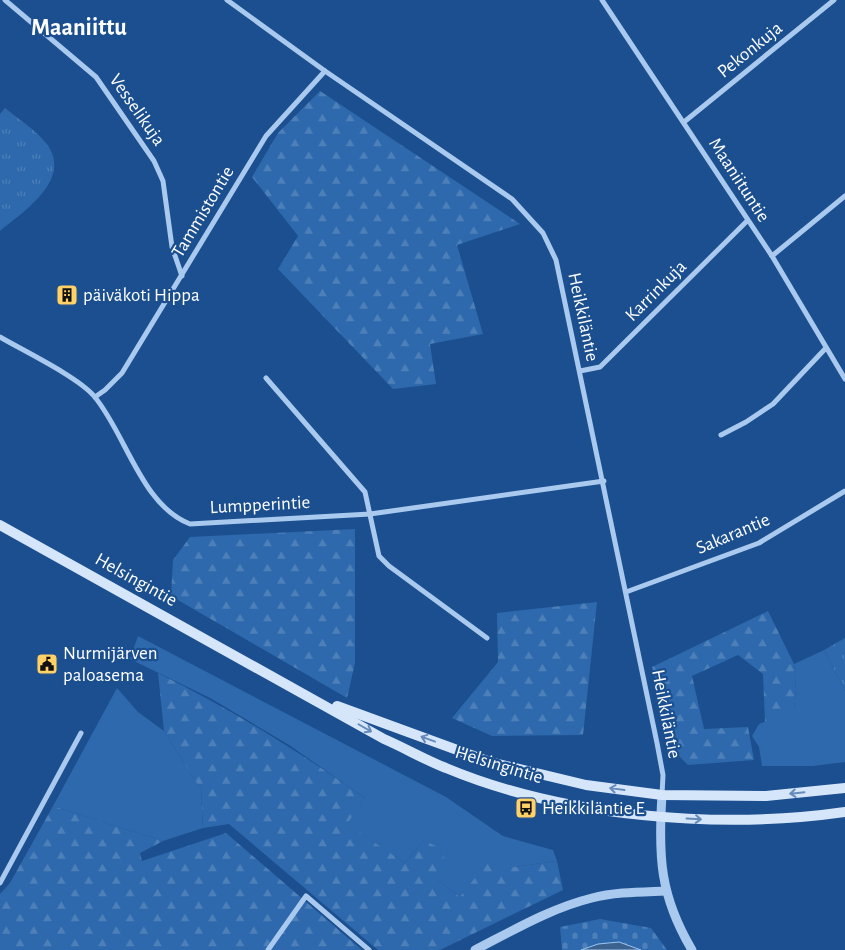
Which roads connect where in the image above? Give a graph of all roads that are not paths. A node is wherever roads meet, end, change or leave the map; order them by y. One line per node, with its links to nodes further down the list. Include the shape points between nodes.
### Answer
1 (5, 0): 10 (street, Vesselikuja, via 96,77 154,161 162,181 172,247)
2 (227, 0): 5 (street, Heikkiläntie)
3 (602, 0): 6 (street, Maaniituntie)
4 (834, 0): 6 (street, Pekonkuja)
5 (325, 71): 10 (street, Tammistontie, via 266,136); 13 (street, Heikkiläntie, via 512,200 528,215 543,233 556,260)
6 (684, 122): 8 (street, Maaniituntie)
7 (845, 196): 9 (street)
8 (747, 221): 9 (street, Maaniituntie); 13 (street, Karrinkuja, via 600,367)
9 (772, 256): 12 (street, Maaniituntie)
10 (182, 276): 16 (street, Tammistontie, via 122,373)
11 (0, 337): 16 (street, Lumpperintie, via 69,378)
12 (826, 349): 15 (street, Maaniituntie); 17 (street, via 773,404)
13 (580, 371): 18 (street, Heikkiläntie)
14 (266, 378): 20 (street, via 366,492)
15 (845, 379)
16 (94, 397): 20 (street, Lumpperintie, via 156,499 176,518 190,524)
17 (720, 435)
18 (604, 481): 20 (street, Lumpperintie); 22 (street, Heikkiläntie)
19 (845, 491): 22 (street, Sakarantie, via 759,543)
20 (370, 514): 23 (street, via 379,556)
21 (0, 526): 24 (main road, Helsingintie)
22 (626, 592): 27 (street, Heikkiläntie, via 663,775)
23 (487, 638)
24 (308, 695): 27 (main road, Helsingintie, one-way to 24, via 586,784 490,762); 29 (main road, Helsingintie, one-way to 29, via 384,739 446,769 508,789 582,807)
25 (81, 734): 30 (street)
26 (845, 788): 27 (main road, Helsingintie, one-way to 27, via 766,796)
27 (662, 795): 29 (street)
28 (845, 812): 29 (main road, Helsingintie, one-way to 28, via 771,819)
29 (661, 817): 31 (street, via 660,858)
30 (0, 883)
31 (665, 891): 34 (street, via 593,898 575,903); 35 (street)
32 (268, 950): 33 (street, via 306,896)
33 (369, 950)
34 (475, 950)
35 (692, 950)

